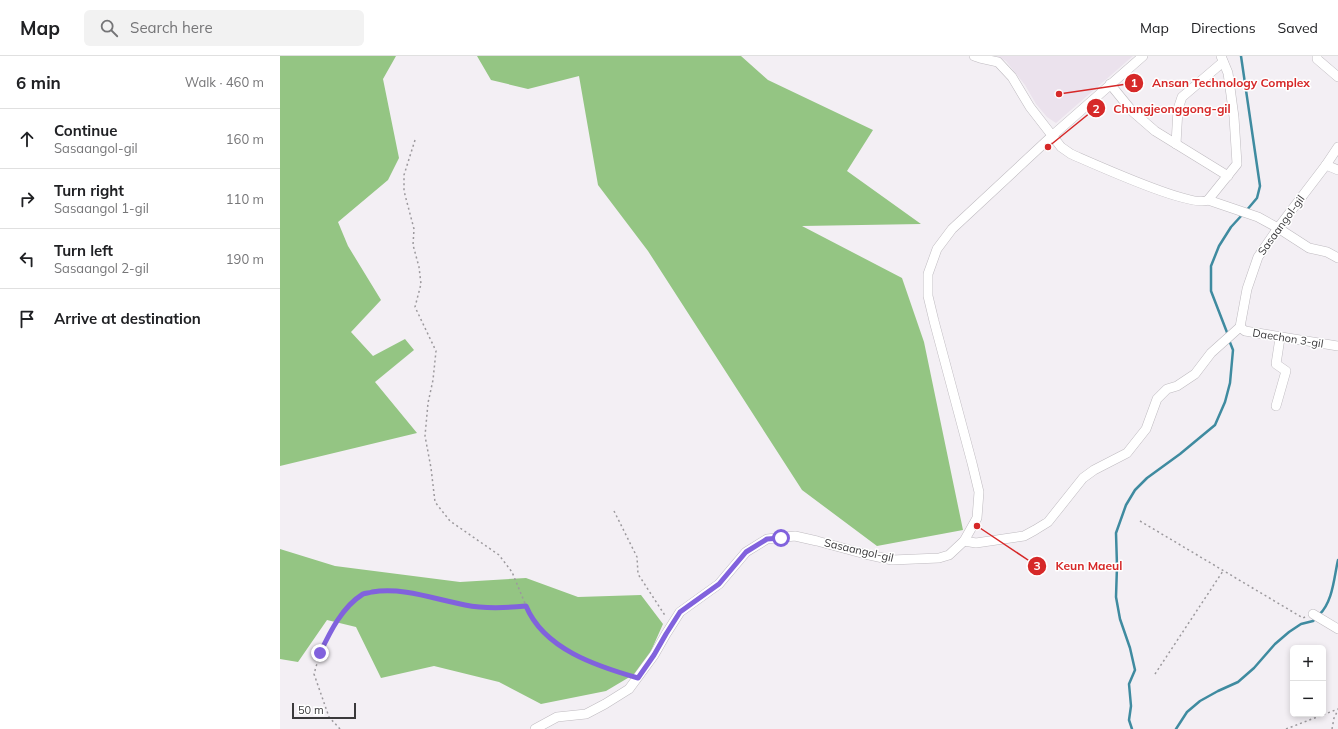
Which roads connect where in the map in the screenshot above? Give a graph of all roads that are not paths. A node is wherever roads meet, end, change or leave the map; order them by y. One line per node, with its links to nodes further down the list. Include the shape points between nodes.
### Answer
1 (974, 56): 7 (street, via 998,62 1012,77 1030,107)
2 (1143, 56): 6 (street, Sasaangol-gil)
3 (1317, 56): 5 (street, via 1317,59)
4 (1222, 59): 8 (street, via 1182,97 1178,109); 12 (street, via 1228,73 1237,164)
5 (1338, 77)
6 (1110, 84): 7 (street, Sasaangol-gil); 8 (street, via 1132,111 1155,131)
7 (1053, 135): 13 (street, via 1061,147 1071,154 1161,191 1187,199 1205,202); 20 (street, Sasaangol-gil, via 952,229 937,249 928,274 928,296 979,492 977,518)
8 (1176, 144): 12 (street)
9 (1338, 147): 10 (street, Sasaangol-gil)
10 (1326, 165): 11 (street); 14 (street, Sasaangol-gil)
11 (1338, 170)
12 (1228, 176): 13 (street)
13 (1208, 200): 14 (street, via 1258,217)
14 (1278, 228): 15 (street, via 1310,248); 16 (street, Sasaangol-gil, via 1258,257 1246,289)
15 (1338, 258)
16 (1237, 330): 17 (street, Daechon 3-gil); 20 (street, via 1211,353 1195,374 1177,386 1167,389 1157,399 1146,429 1127,453 1083,478 1048,522 1024,536 976,542)
17 (1280, 338): 18 (street, Daechon 3-gil); 19 (street, via 1276,364 1286,371)
18 (1338, 346)
19 (1276, 406)
20 (964, 540): 23 (street, Sasaangol-gil, via 949,555 938,558 892,560 795,536 767,539 746,552 719,584 680,612 654,655 629,689 586,714 557,717)
21 (1313, 614): 22 (street)
22 (1338, 629)
23 (535, 729)

